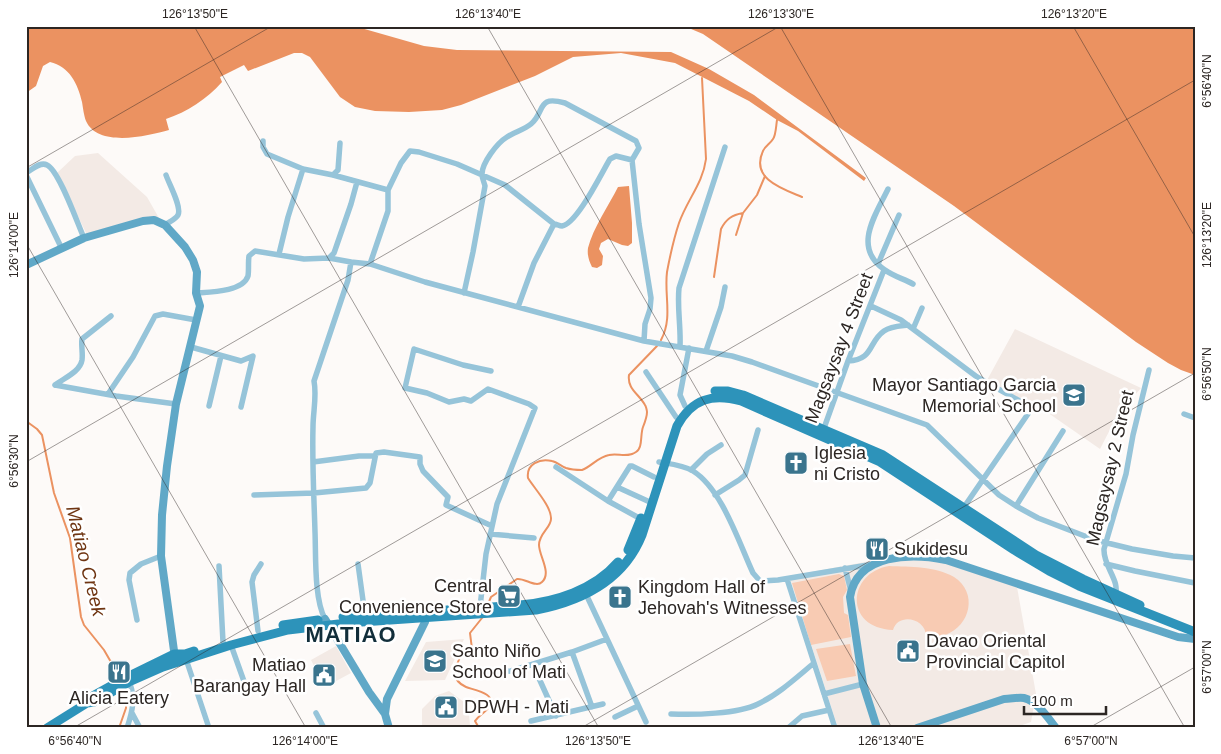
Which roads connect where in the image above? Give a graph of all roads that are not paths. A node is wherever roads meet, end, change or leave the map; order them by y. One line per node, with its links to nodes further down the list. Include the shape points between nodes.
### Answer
1 (263, 141): 5 (street, via 262,147 267,154)
2 (340, 143): 8 (street, via 338,170)
3 (725, 147): 37 (street, via 679,288)
4 (632, 160): 9 (street, via 639,148 636,141 565,103 549,100 532,123 505,137 486,160); 14 (street, via 616,156 610,159 578,213 562,226); 35 (street, via 651,298)
5 (303, 169): 8 (street); 18 (street)
6 (26, 174): 16 (street, via 43,164 51,168); 17 (street)
7 (166, 175): 15 (street, via 180,210)
8 (333, 175): 10 (street)
9 (482, 175): 12 (street, via 413,151 406,154); 14 (street, via 517,193); 28 (street, via 485,186)
10 (356, 182): 12 (street); 19 (street, via 334,252)
11 (888, 189): 22 (street, via 868,234 867,247)
12 (388, 190): 21 (street, via 388,211)
13 (899, 215): 22 (street)
14 (554, 224): 30 (street, via 534,262)
15 (165, 225): 16 (street, via 154,220 143,221); 27 (street, via 193,260 197,272)
16 (84, 238): 17 (street)
17 (62, 249): 23 (street)
18 (279, 254): 19 (street, via 304,259); 27 (street, via 251,252 248,277 244,282 219,292)
19 (329, 258): 20 (street)
20 (351, 262): 21 (street); 59 (street, via 314,381)
21 (370, 264): 28 (street)
22 (878, 264): 24 (street)
23 (26, 265)
24 (884, 270): 25 (street); 29 (street, Magsaysay 4 Street)
25 (913, 284)
26 (725, 287): 39 (street)
27 (196, 293): 33 (street, via 200,306)
28 (464, 293): 30 (street)
29 (871, 306): 34 (street); 41 (street, Magsaysay 4 Street)
30 (518, 307): 35 (street)
31 (922, 308): 34 (street)
32 (111, 316): 46 (street, via 82,339 80,366 55,385)
33 (196, 320): 36 (street); 46 (street, via 163,314 155,316 133,358)
34 (911, 327): 41 (street, via 895,326 884,331 867,355); 64 (street, via 977,377 1032,408)
35 (644, 340): 37 (street)
36 (191, 347): 40 (street); 47 (street)
37 (680, 347): 38 (street)
38 (689, 348): 39 (street); 49 (street, via 680,394)
39 (706, 352): 45 (street, via 752,362)
40 (221, 356): 48 (street); 50 (street, via 241,361 252,356)
41 (848, 361): 45 (street, Magsaysay 4 Street)
42 (1149, 370): 77 (street, Magsaysay 2 Street, via 1126,474)
43 (491, 371): 74 (street, via 414,349 404,388 449,402 471,401 488,389 535,408 505,481)
44 (646, 372): 52 (street)
45 (838, 392): 56 (street, Magsaysay 4 Street); 64 (street, via 927,425)
46 (108, 394): 47 (street)
47 (176, 404): 78 (street, via 164,496)
48 (210, 406)
49 (685, 406): 52 (main road); 56 (main road, via 709,392 728,391)
50 (241, 407)
51 (1184, 414): 53 (street)
52 (676, 417): 60 (main road)
53 (1195, 418)
54 (758, 430): 68 (street, via 745,475)
55 (1063, 431): 71 (street)
56 (823, 433): 60 (main road, via 741,401 728,397 710,398 684,415); 72 (main road, via 880,462)
57 (721, 445): 62 (street)
58 (375, 456): 59 (street); 66 (street, via 366,488); 74 (street, via 384,452 420,458 423,471 448,497 446,505)
59 (313, 462): 66 (street)
60 (662, 462): 62 (street); 63 (main road); 70 (main road)
61 (556, 467): 69 (street)
62 (691, 470): 68 (street)
63 (654, 477): 65 (street, via 631,466); 70 (main road)
64 (983, 480): 71 (street); 72 (street)
65 (617, 487): 69 (street); 70 (street)
66 (314, 493): 67 (street); 96 (street, via 316,569 321,610)
67 (254, 495)
68 (715, 496): 87 (street, via 756,578 766,582)
69 (608, 501): 73 (street)
70 (649, 502): 73 (main road); 79 (main road, via 639,542)
71 (1016, 506): 77 (street, via 1038,518)
72 (961, 511): 91 (main road, via 1049,571)
73 (641, 519): 79 (main road)
74 (492, 526): 75 (street)
75 (490, 534): 76 (street); 92 (street)
76 (534, 538)
77 (1105, 542): 80 (street); 84 (street, Magsaysay 2 Street)
78 (161, 556): 95 (street, via 141,564 130,573); 105 (street)
79 (627, 556): 89 (main road, via 613,576)
80 (1195, 558)
81 (261, 564): 98 (street, via 252,582)
82 (358, 564): 94 (street)
83 (874, 564): 86 (street); 90 (street, via 857,578); 101 (street, via 912,556 946,560 1178,637)
84 (1106, 564): 88 (street); 91 (street, Magsaysay 2 Street, via 1117,586)
85 (219, 566): 102 (street)
86 (845, 568): 87 (street); 90 (street)
87 (787, 579): 106 (street)
88 (1195, 583)
89 (584, 591): 92 (main road, via 542,602); 93 (main road, via 560,604 536,610); 100 (street)
90 (851, 591): 110 (street)
91 (1115, 597): 97 (main road); 99 (main road)
92 (480, 608): 93 (main road)
93 (426, 614): 94 (main road); 96 (main road); 120 (street, via 389,693)
94 (364, 615): 96 (main road)
95 (137, 620)
96 (327, 622): 98 (main road, via 299,622); 102 (main road); 120 (street)
97 (1195, 627)
98 (258, 631): 102 (main road)
99 (1195, 632)
100 (607, 639): 103 (street); 115 (street)
101 (1195, 639)
102 (227, 643): 104 (main road); 111 (street)
103 (572, 652): 107 (street); 116 (street)
104 (186, 656): 105 (main road); 129 (street)
105 (175, 659): 109 (main road, via 160,662)
106 (814, 663): 112 (street); 121 (street, via 758,704 746,708)
107 (533, 665): 108 (street, via 503,672); 122 (street)
108 (485, 672)
109 (128, 680): 118 (street, via 133,692); 126 (main road, via 90,697 87,704)
110 (863, 684): 112 (street); 134 (street)
111 (246, 687)
112 (824, 694): 117 (street)
113 (1011, 699): 135 (street); 136 (street); 137 (street, via 1031,701)
114 (603, 704): 116 (street)
115 (638, 706): 123 (street); 125 (street)
116 (592, 707): 122 (street)
117 (829, 710): 132 (street, via 802,716); 133 (street)
118 (132, 713): 127 (street); 128 (street)
119 (316, 713): 130 (street)
120 (385, 714): 131 (street)
121 (671, 714)
122 (556, 716): 124 (street)
123 (615, 717)
124 (531, 722)
125 (646, 722)
126 (47, 728)
127 (128, 728)
128 (140, 728)
129 (209, 728)
130 (324, 728)
131 (389, 728)
132 (788, 728)
133 (835, 728)
134 (877, 728)
135 (917, 728)
136 (932, 728)
137 (1056, 728)

